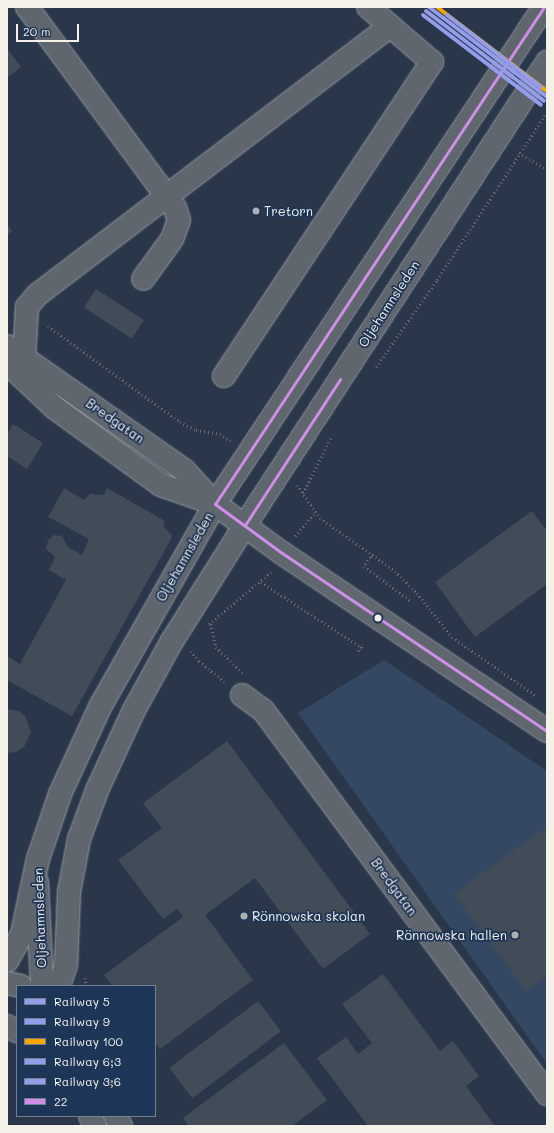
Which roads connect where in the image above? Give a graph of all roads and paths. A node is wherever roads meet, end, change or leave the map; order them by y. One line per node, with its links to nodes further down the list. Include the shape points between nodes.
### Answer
1 (27, 7): 9 (main road)
2 (368, 7): 4 (main road)
3 (544, 7): 17 (main road, Oljehamnsleden)
4 (390, 26): 9 (main road); 15 (main road, via 432,62)
5 (547, 62): 18 (main road, Oljehamnsleden)
6 (547, 112): 7 (path)
7 (519, 153): 8 (path); 14 (path, via 437,280)
8 (547, 169)
9 (168, 195): 10 (main road, via 179,220 172,239); 11 (main road, via 37,295 27,307)
10 (143, 279)
11 (26, 315): 13 (main road); 17 (path, via 45,323 180,422 196,430 220,434)
12 (7, 346): 13 (main road, Bredgatan)
13 (16, 361): 20 (main road, Bredgatan, via 184,470)
14 (375, 369)
15 (224, 376)
16 (334, 431): 19 (path, via 313,468)
17 (248, 453): 20 (main road, Oljehamnsleden)
18 (279, 473): 19 (path, via 291,479); 21 (main road, Oljehamnsleden)
19 (303, 493): 22 (path, via 320,518)
20 (215, 504): 21 (main road, Bredgatan); 33 (main road, Oljehamnsleden, via 80,747 43,842)
21 (245, 525): 32 (main road, Bredgatan); 35 (main road, Oljehamnsleden, via 172,641 134,710 98,788 79,839 69,892)
22 (373, 554): 23 (path, via 364,566); 30 (path, via 417,594 452,637)
23 (411, 601)
24 (210, 623): 25 (path); 26 (path, via 261,582); 31 (path, via 216,647 249,678 253,686)
25 (205, 628)
26 (361, 646): 27 (path); 29 (path)
27 (364, 649)
28 (190, 650): 31 (path, via 199,661)
29 (358, 651)
30 (541, 698)
31 (248, 699): 41 (main road, Bredgatan, via 268,716)
32 (547, 731)
33 (36, 875): 34 (main road, via 22,934); 36 (main road, Oljehamnsleden)
34 (7, 961)
35 (73, 975): 37 (main road, Oljehamnsleden); 38 (path)
36 (42, 985)
37 (60, 985)
38 (86, 985)
39 (7, 1026): 40 (main road)
40 (16, 1030)
41 (547, 1094)
42 (91, 1117): 44 (main road)
43 (116, 1117): 45 (main road)
44 (96, 1126)
45 (121, 1126)

